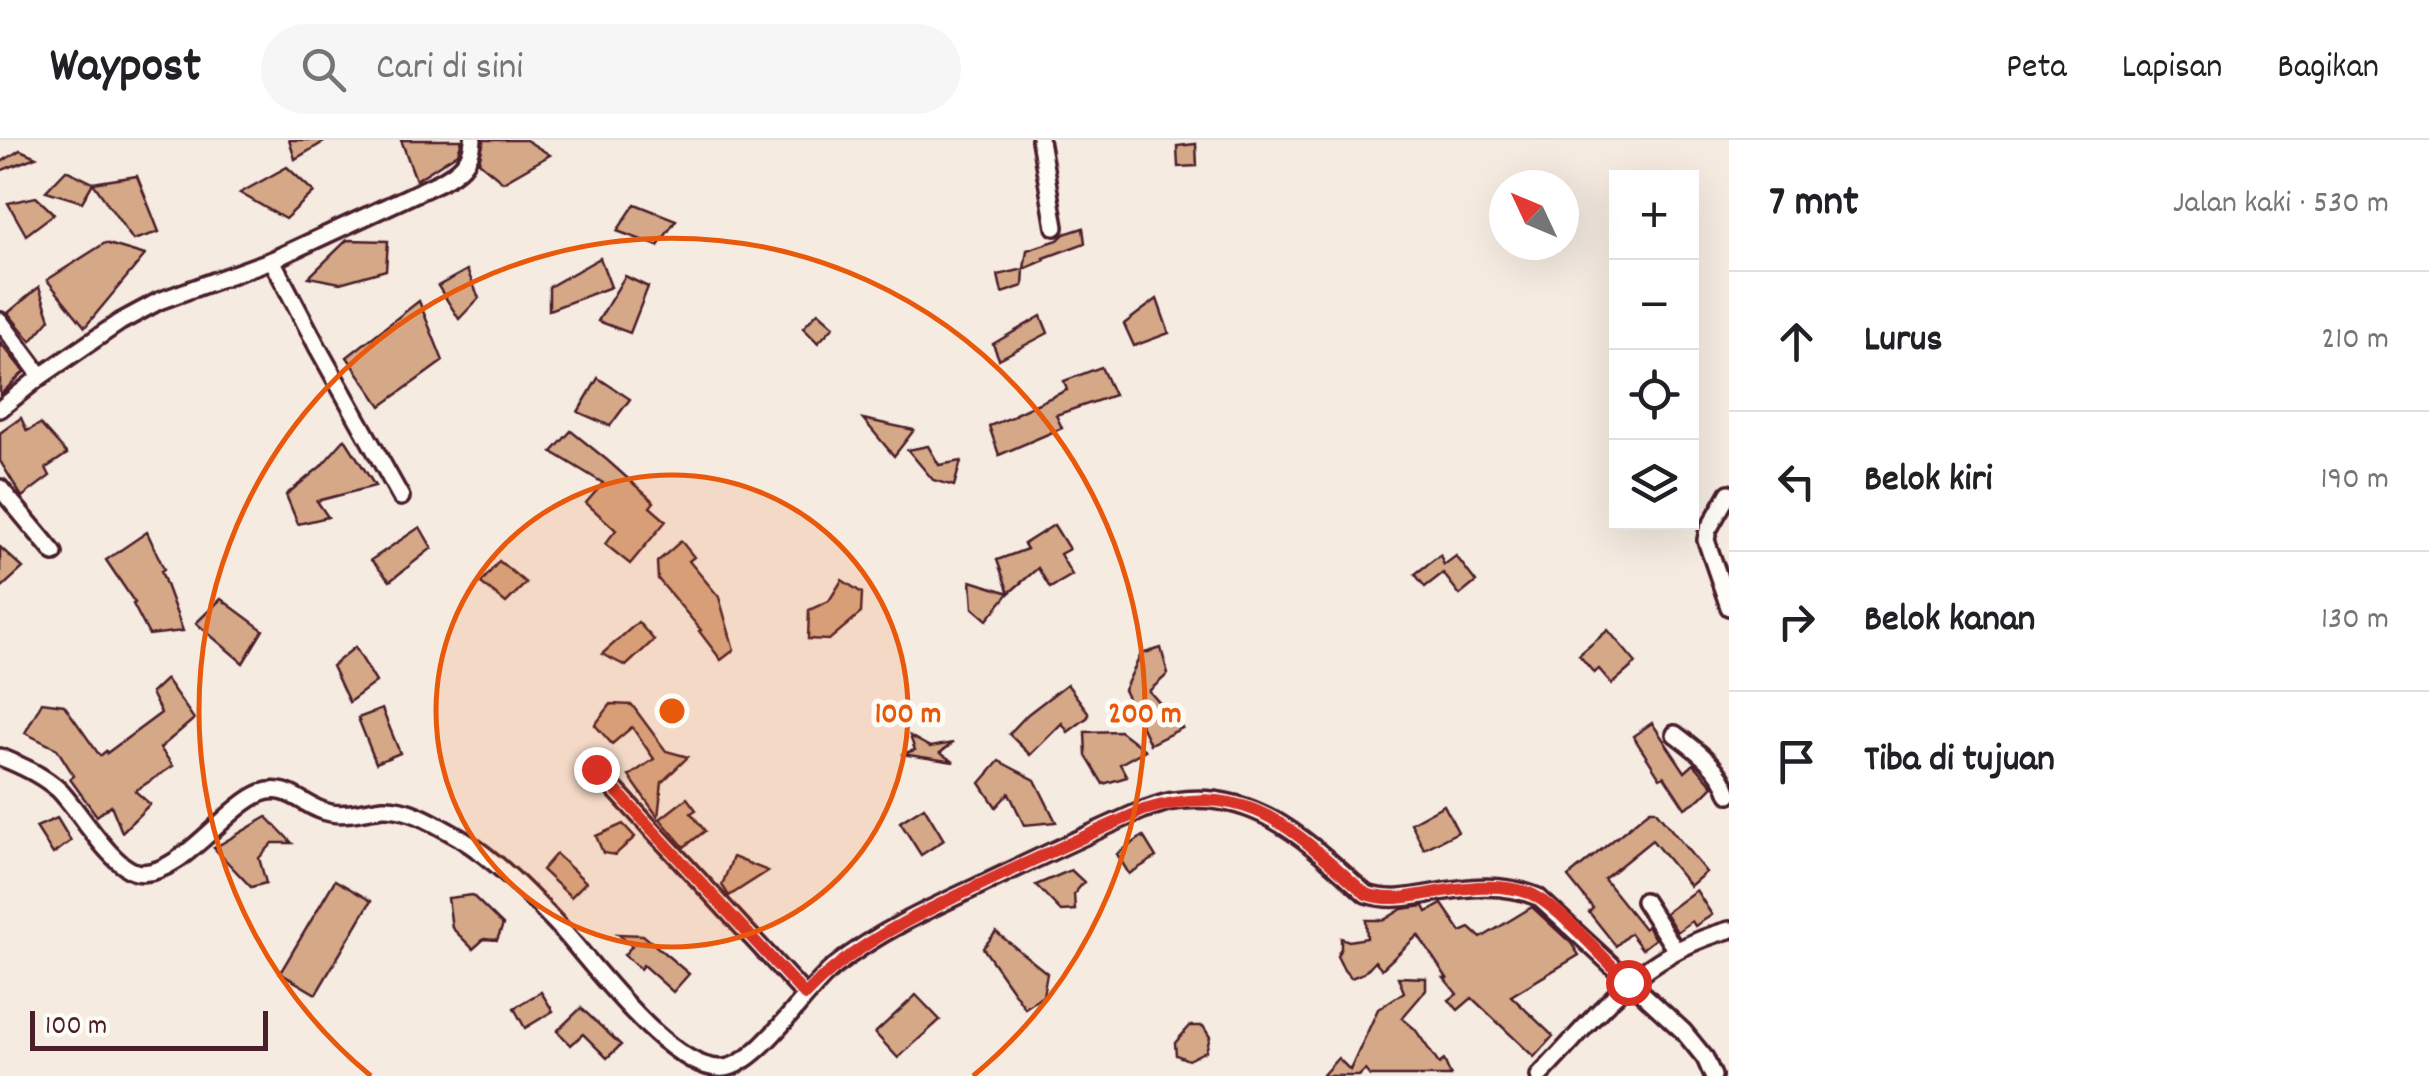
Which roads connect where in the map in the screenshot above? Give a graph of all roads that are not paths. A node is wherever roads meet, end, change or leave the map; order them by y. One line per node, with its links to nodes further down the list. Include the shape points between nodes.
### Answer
1 (474, 140): 4 (street, via 458,172)
2 (1040, 140): 3 (street)
3 (1055, 227)
4 (272, 260): 6 (street, via 159,302); 10 (street)
5 (0, 321): 6 (street)
6 (41, 376): 7 (street)
7 (0, 409)
8 (0, 488): 11 (street)
9 (1729, 493): 12 (street, via 1706,540)
10 (401, 498)
11 (54, 552)
12 (1729, 607)
13 (1675, 734): 16 (street, via 1717,772)
14 (0, 756): 21 (street, via 60,792 116,858 138,872 180,858 236,808 275,789 333,814 387,808 417,815 500,867 648,1026 710,1067 746,1058)
15 (596, 769): 21 (street)
16 (1729, 794)
17 (1644, 901): 19 (street)
18 (1729, 930): 19 (street)
19 (1675, 949): 20 (street)
20 (1628, 982): 21 (street, via 1546,902 1526,892 1492,886 1377,898 1264,813 1203,800 1144,810 938,904 861,948); 22 (street); 23 (street, via 1683,1031)
21 (805, 995)
22 (1540, 1076)
23 (1714, 1076)

